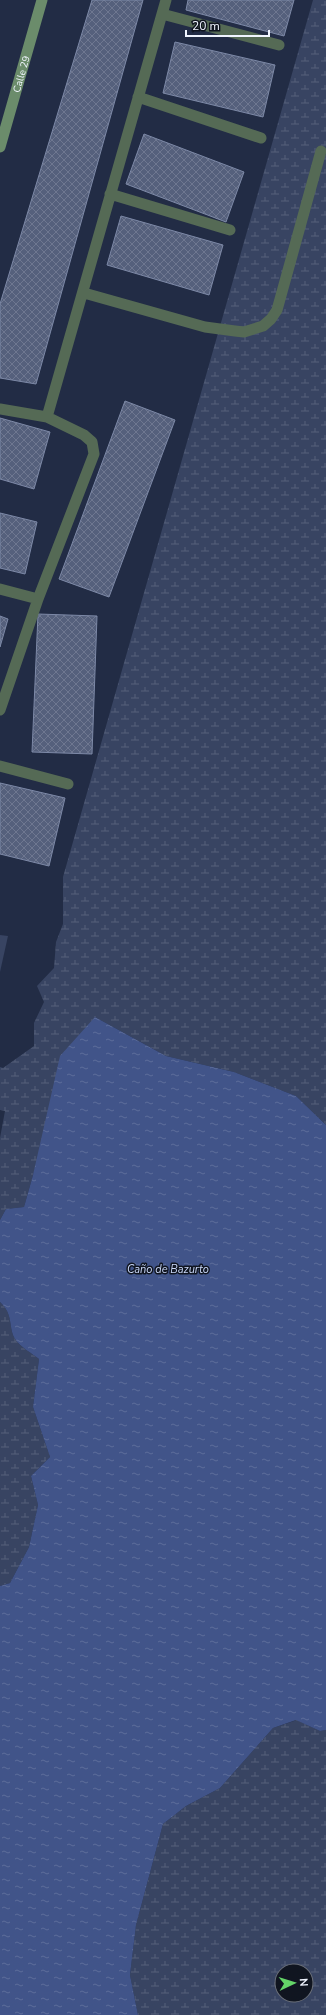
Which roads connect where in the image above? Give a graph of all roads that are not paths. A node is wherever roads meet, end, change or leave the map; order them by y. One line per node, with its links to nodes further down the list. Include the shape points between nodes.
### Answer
1 (42, 0): 7 (main road, Calle 29)
2 (166, 0): 3 (lane)
3 (162, 14): 4 (lane); 5 (lane)
4 (279, 46)
5 (138, 96): 6 (lane); 9 (lane)
6 (261, 138)
7 (0, 148)
8 (321, 151): 11 (lane, via 277,310 263,326 244,332 205,327)
9 (110, 194): 10 (lane); 11 (lane)
10 (230, 230)
11 (84, 293): 13 (lane)
12 (0, 409): 13 (lane)
13 (47, 417): 15 (lane, via 84,435 92,442 94,454)
14 (0, 589): 15 (lane)
15 (38, 599): 16 (lane)
16 (3, 692): 17 (lane)
17 (0, 710)
18 (0, 766): 19 (lane)
19 (68, 784)

